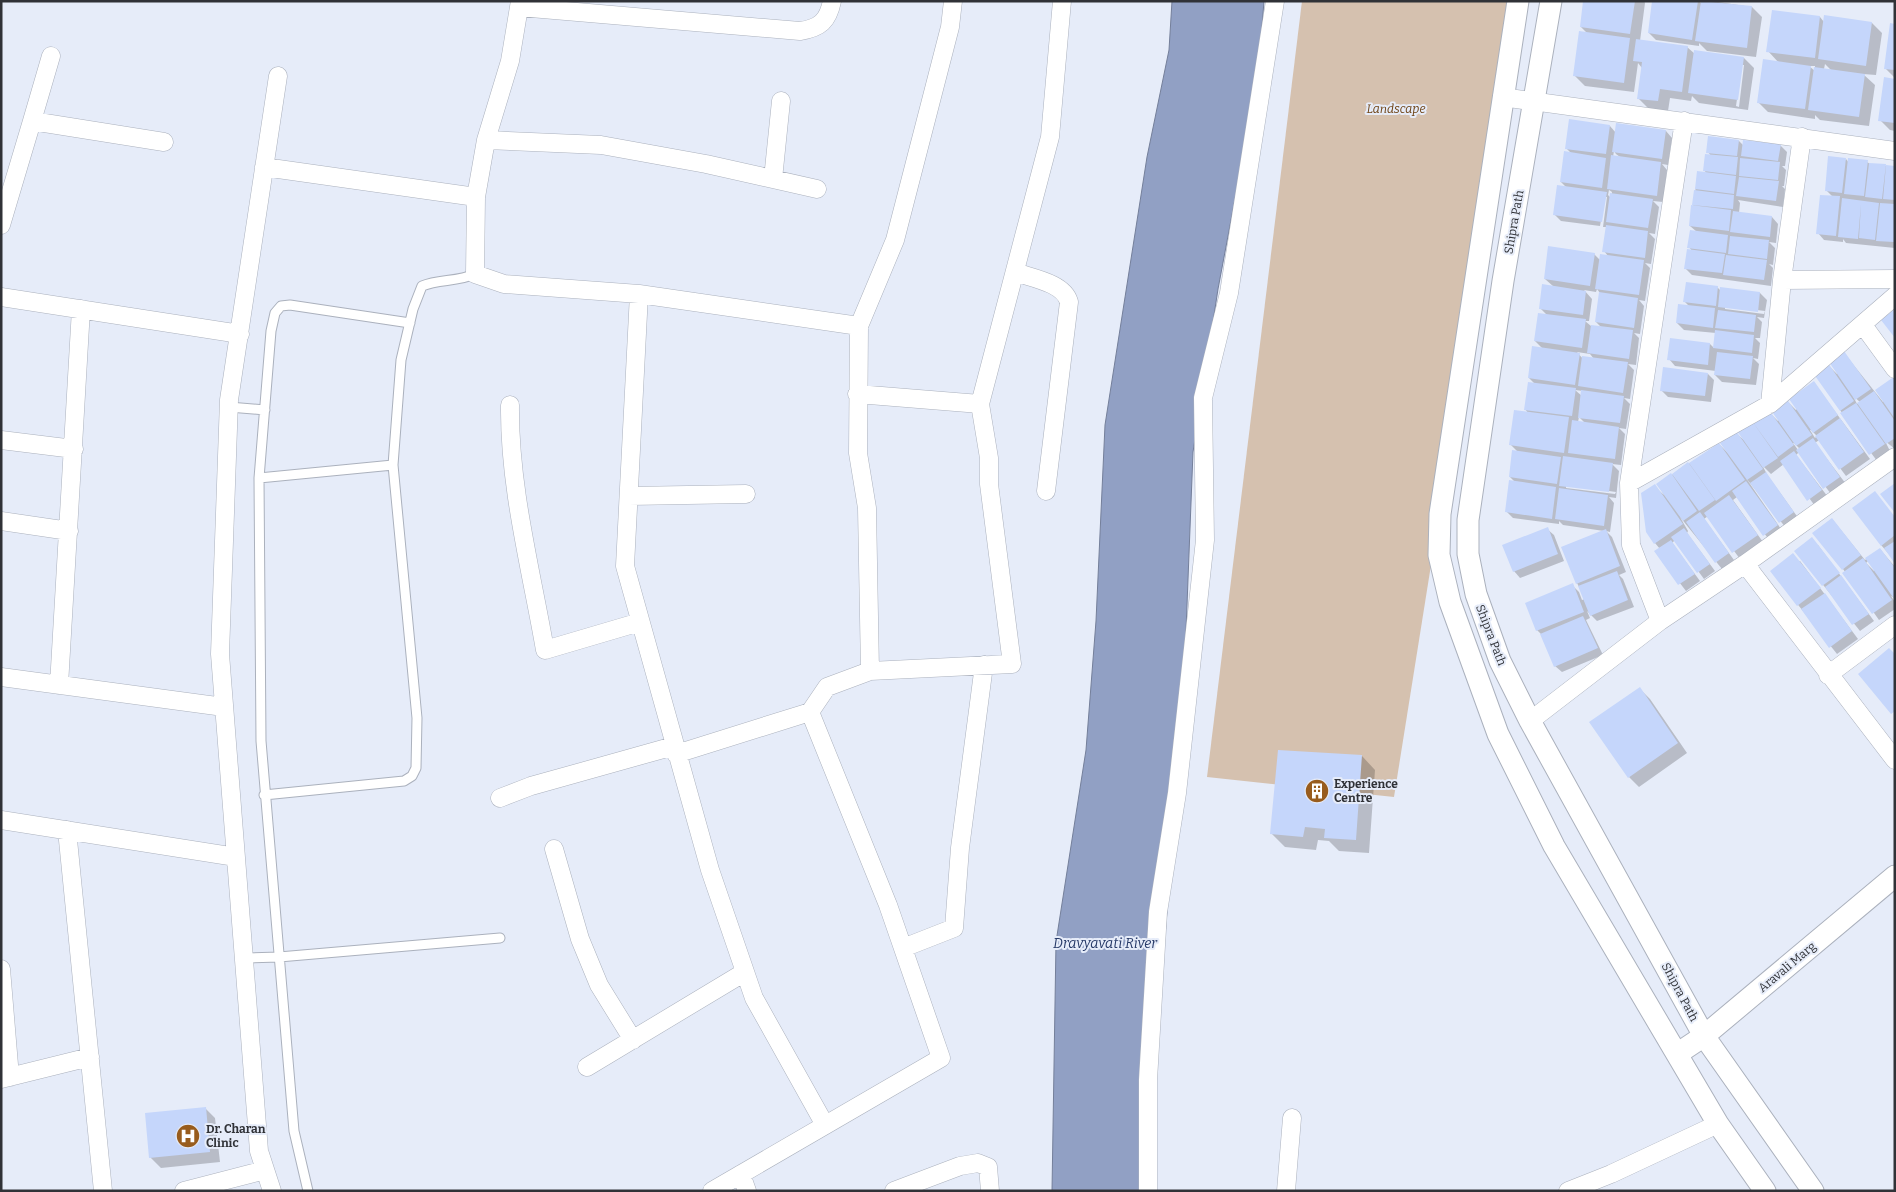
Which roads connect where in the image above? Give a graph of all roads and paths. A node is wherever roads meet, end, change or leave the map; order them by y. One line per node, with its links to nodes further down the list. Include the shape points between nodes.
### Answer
1 (832, 1): 7 (street, via 830,13 823,23 800,31)
2 (953, 1): 34 (street, via 950,27 895,240)
3 (1062, 1): 24 (street, via 1050,137)
4 (1275, 1): 100 (street, via 1229,293 1203,398 1206,540 1177,793 1158,912 1148,1080)
5 (1518, 1): 10 (street)
6 (1551, 1): 11 (street, Shipra Path)
7 (520, 4): 16 (street, via 510,61)
8 (51, 56): 13 (street)
9 (278, 76): 19 (street)
10 (1502, 97): 11 (street); 83 (street, via 1440,514 1439,555 1450,602 1498,734 1554,846)
11 (1536, 100): 14 (street); 65 (street, Shipra Path, via 1503,281 1468,520 1468,554 1476,594 1500,660)
12 (781, 101): 20 (street)
13 (32, 120): 17 (street); 23 (street)
14 (1684, 120): 15 (street); 48 (street)
15 (1802, 137): 18 (street); 27 (street)
16 (486, 140): 20 (street, via 601,145); 22 (street)
17 (164, 142)
18 (1895, 151)
19 (264, 168): 22 (street); 35 (street)
20 (773, 179): 21 (street)
21 (816, 189)
22 (476, 197): 25 (street)
23 (1, 225)
24 (1015, 272): 38 (street); 49 (street, via 1056,287 1069,302)
25 (475, 274): 28 (street, via 504,284); 32 (lane, via 460,280 422,286)
26 (1895, 279): 27 (street)
27 (1782, 280): 39 (street)
28 (638, 294): 34 (street); 51 (street)
29 (1895, 296): 33 (street)
30 (1, 297): 31 (street)
31 (81, 309): 35 (street); 44 (street)
32 (410, 323): 42 (lane, via 281,306 275,313 271,331); 46 (lane, via 402,360)
33 (1862, 325): 36 (street); 39 (street)
34 (859, 326): 37 (street)
35 (240, 334): 41 (street)
36 (1895, 369)
37 (857, 394): 38 (street); 59 (street, via 858,453 867,508)
38 (980, 404): 58 (street, via 1012,664)
39 (1770, 404): 48 (street)
40 (510, 405): 56 (street, via 510,436 520,510 545,650)
41 (229, 407): 42 (lane); 63 (street, via 220,654)
42 (264, 410): 47 (lane)
43 (1, 440): 44 (street)
44 (74, 449): 53 (street)
45 (1895, 457): 54 (street)
46 (393, 465): 47 (lane); 68 (lane, via 417,718 416,768 404,781)
47 (259, 478): 68 (lane, via 259,689)
48 (1628, 484): 55 (street, via 1631,545)
49 (1046, 491)
50 (746, 494): 51 (street)
51 (629, 496): 56 (street, via 625,566)
52 (1, 521): 53 (street)
53 (69, 530): 62 (street)
54 (1745, 564): 55 (street); 60 (street)
55 (1660, 621): 65 (street)
56 (640, 622): 66 (street)
57 (1895, 625): 60 (street)
58 (984, 666): 59 (street); 76 (street, via 960,848 954,928)
59 (870, 671): 64 (street, via 827,687)
60 (1828, 675): 67 (street)
61 (1, 677): 62 (street)
62 (60, 685): 63 (street)
63 (224, 707): 73 (street)
64 (810, 712): 66 (street); 76 (street)
65 (1530, 721): 81 (street, Shipra Path)
66 (675, 750): 69 (street, via 531,786); 80 (street, via 710,870)
67 (1895, 760)
68 (264, 795): 78 (lane)
69 (500, 798)
70 (1, 820): 71 (street)
71 (68, 830): 73 (street); 84 (street)
72 (554, 849): 82 (street, via 580,939 599,984)
73 (236, 856): 77 (street)
74 (1895, 876): 81 (street, Aravali Marg)
75 (500, 938): 78 (lane)
76 (903, 948): 89 (street, via 941,1058)
77 (244, 958): 78 (lane); 90 (street, via 259,1150)
78 (279, 958): 95 (lane, via 294,1131)
79 (1, 969): 86 (street)
80 (745, 972): 82 (street); 89 (street, via 754,998)
81 (1704, 1036): 83 (street, Aravali Marg); 104 (street, Shipra Path)
82 (633, 1040): 85 (street)
83 (1677, 1054): 88 (street)
84 (90, 1057): 86 (street); 92 (street)
85 (588, 1067)
86 (5, 1078)
87 (1292, 1118): 101 (street)
88 (1718, 1124): 102 (street); 103 (street)
89 (825, 1125): 91 (street)
90 (265, 1170): 93 (street); 94 (street)
91 (741, 1174): 96 (street); 97 (street)
92 (104, 1191)
93 (184, 1191)
94 (272, 1191)
95 (308, 1191)
96 (712, 1191)
97 (747, 1191)
98 (894, 1191): 99 (street, via 960,1166 978,1163 988,1167)
99 (990, 1191)
100 (1148, 1191)
101 (1286, 1191)
102 (1568, 1191)
103 (1765, 1191)
104 (1813, 1191)

